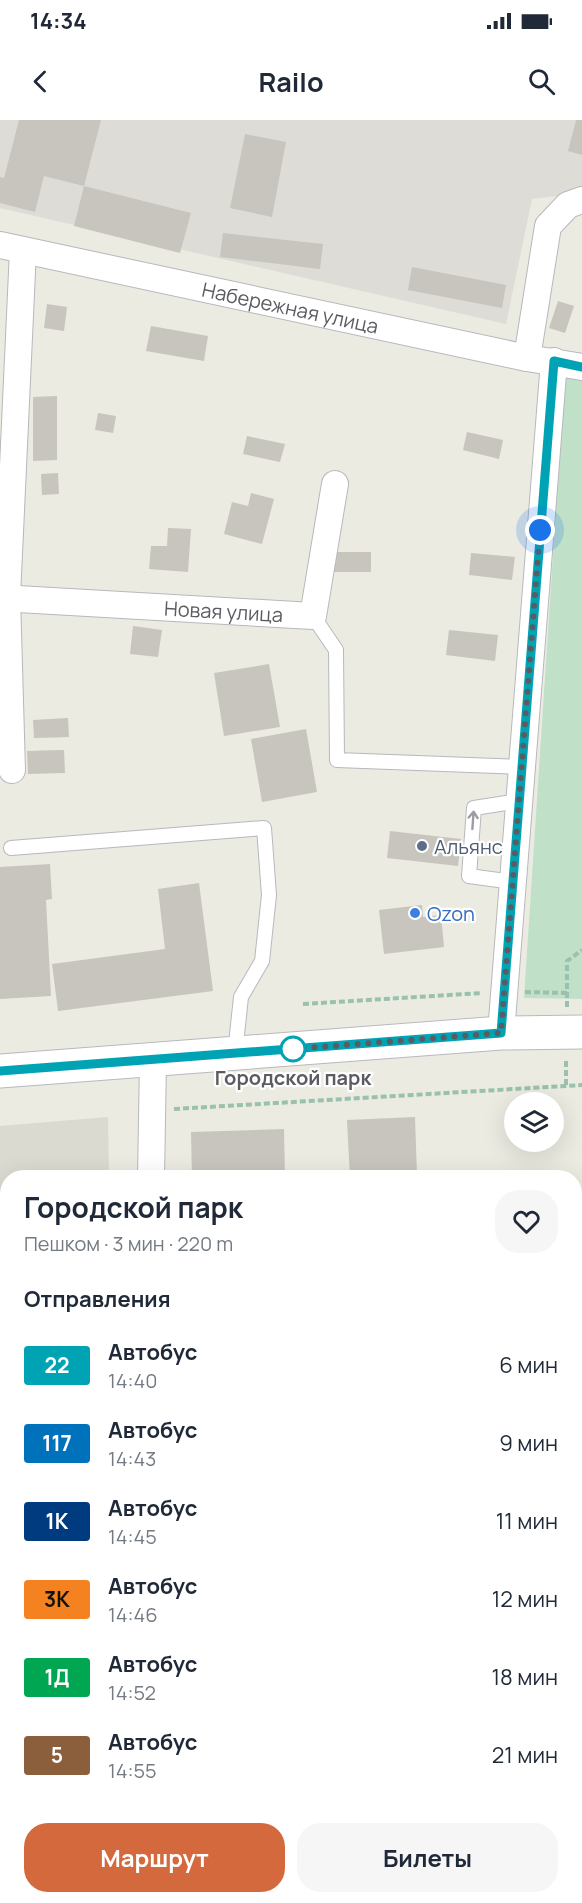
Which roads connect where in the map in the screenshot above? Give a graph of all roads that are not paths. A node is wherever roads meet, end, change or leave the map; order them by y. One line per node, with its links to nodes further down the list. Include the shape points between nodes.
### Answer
1 (582, 200): 3 (street, via 568,205 548,226)
2 (12, 247): 3 (street, Набережная улица); 7 (street)
3 (527, 358): 4 (street, Набережная улица)
4 (554, 361): 5 (street, Набережная улица); 9 (street)
5 (582, 367)
6 (336, 484): 8 (street)
7 (3, 598): 8 (street, Новая улица); 10 (street)
8 (314, 616): 9 (lane, via 336,650 337,760)
9 (522, 767): 11 (street)
10 (12, 770)
11 (519, 801): 13 (street); 13 (lane, one-way to 11, via 469,876 474,808)
12 (10, 848): 16 (lane, via 264,828 269,895 262,961 241,997)
13 (513, 882): 15 (street)
14 (582, 1032): 15 (main road)
15 (501, 1033): 16 (main road)
16 (235, 1053): 17 (main road)
17 (153, 1060): 18 (main road); 19 (street)
18 (0, 1071)
19 (151, 1170)

